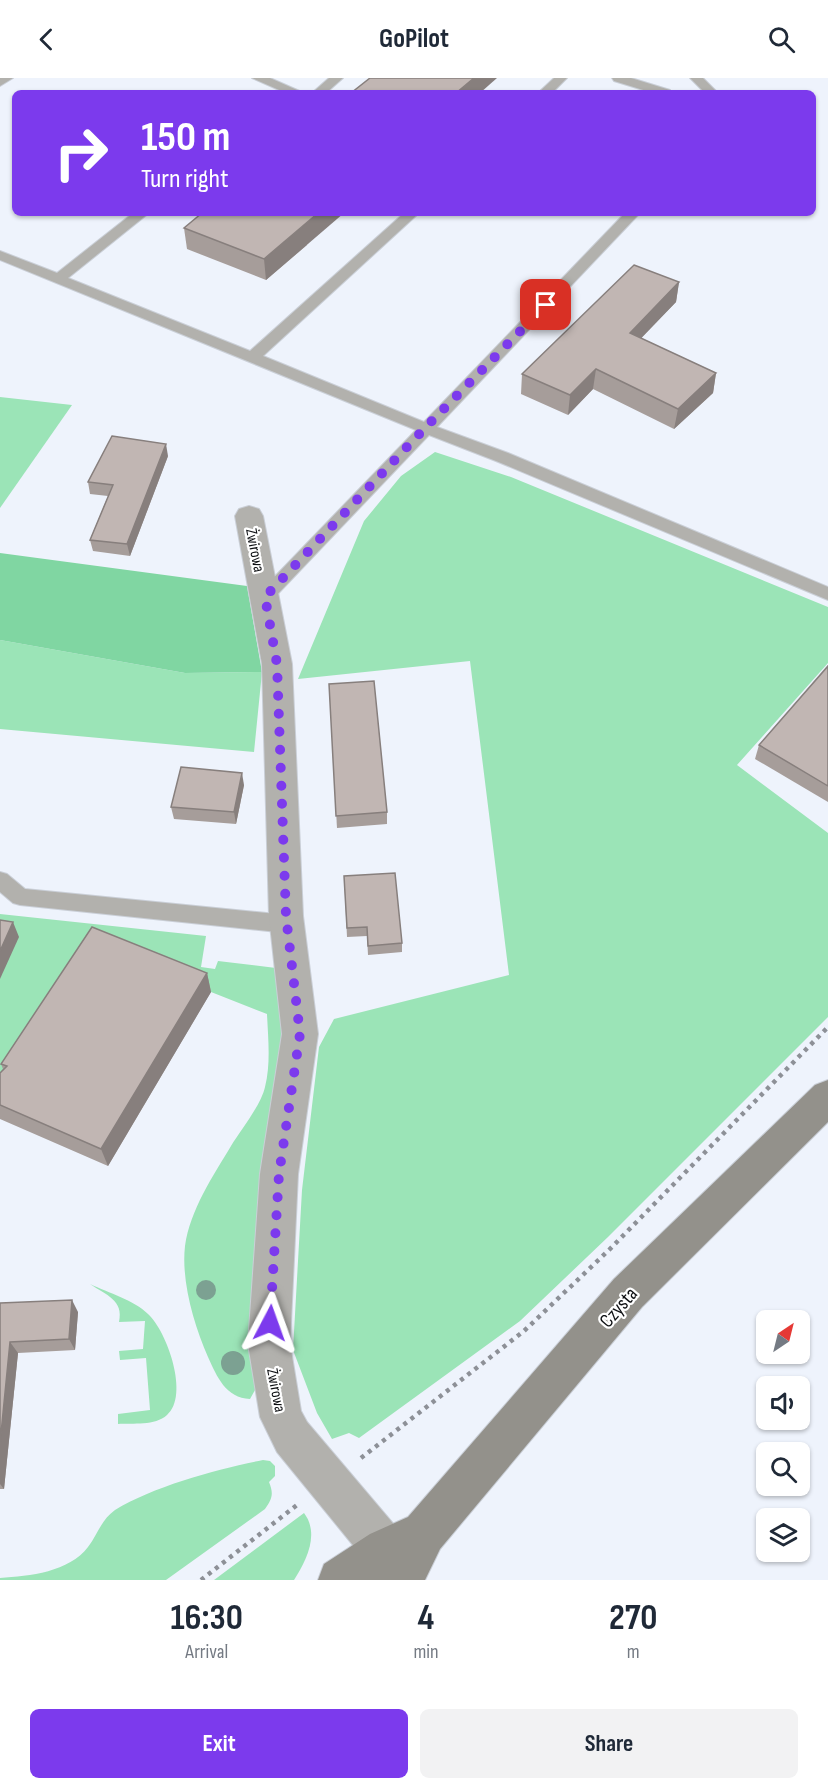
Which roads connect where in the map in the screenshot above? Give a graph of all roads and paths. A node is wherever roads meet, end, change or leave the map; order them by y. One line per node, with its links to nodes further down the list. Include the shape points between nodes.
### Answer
1 (7, 78): 7 (lane)
2 (258, 78): 8 (lane)
3 (337, 78): 9 (lane)
4 (561, 78): 10 (lane)
5 (618, 78): 11 (lane)
6 (696, 78): 12 (lane)
7 (0, 82)
8 (290, 90)
9 (322, 90)
10 (547, 90)
11 (656, 90)
12 (709, 90)
13 (138, 216): 17 (lane)
14 (409, 216): 18 (lane)
15 (630, 216): 19 (lane)
16 (0, 255): 17 (lane)
17 (59, 278): 18 (lane)
18 (252, 358): 19 (lane)
19 (425, 428): 21 (lane); 22 (lane)
20 (249, 516): 22 (street, Żwirowa)
21 (828, 594)
22 (265, 597): 24 (street, Żwirowa, via 277,664)
23 (0, 880): 24 (lane, via 20,897)
24 (287, 924): 29 (street, Żwirowa, via 300,1034 279,1174 268,1344 281,1417 292,1437)
25 (828, 1027): 27 (path, via 524,1331)
26 (828, 1097): 29 (main road, Czysta, via 628,1293)
27 (364, 1456)
28 (300, 1503): 30 (path)
29 (394, 1565): 31 (main road)
30 (201, 1580)
31 (339, 1580)

